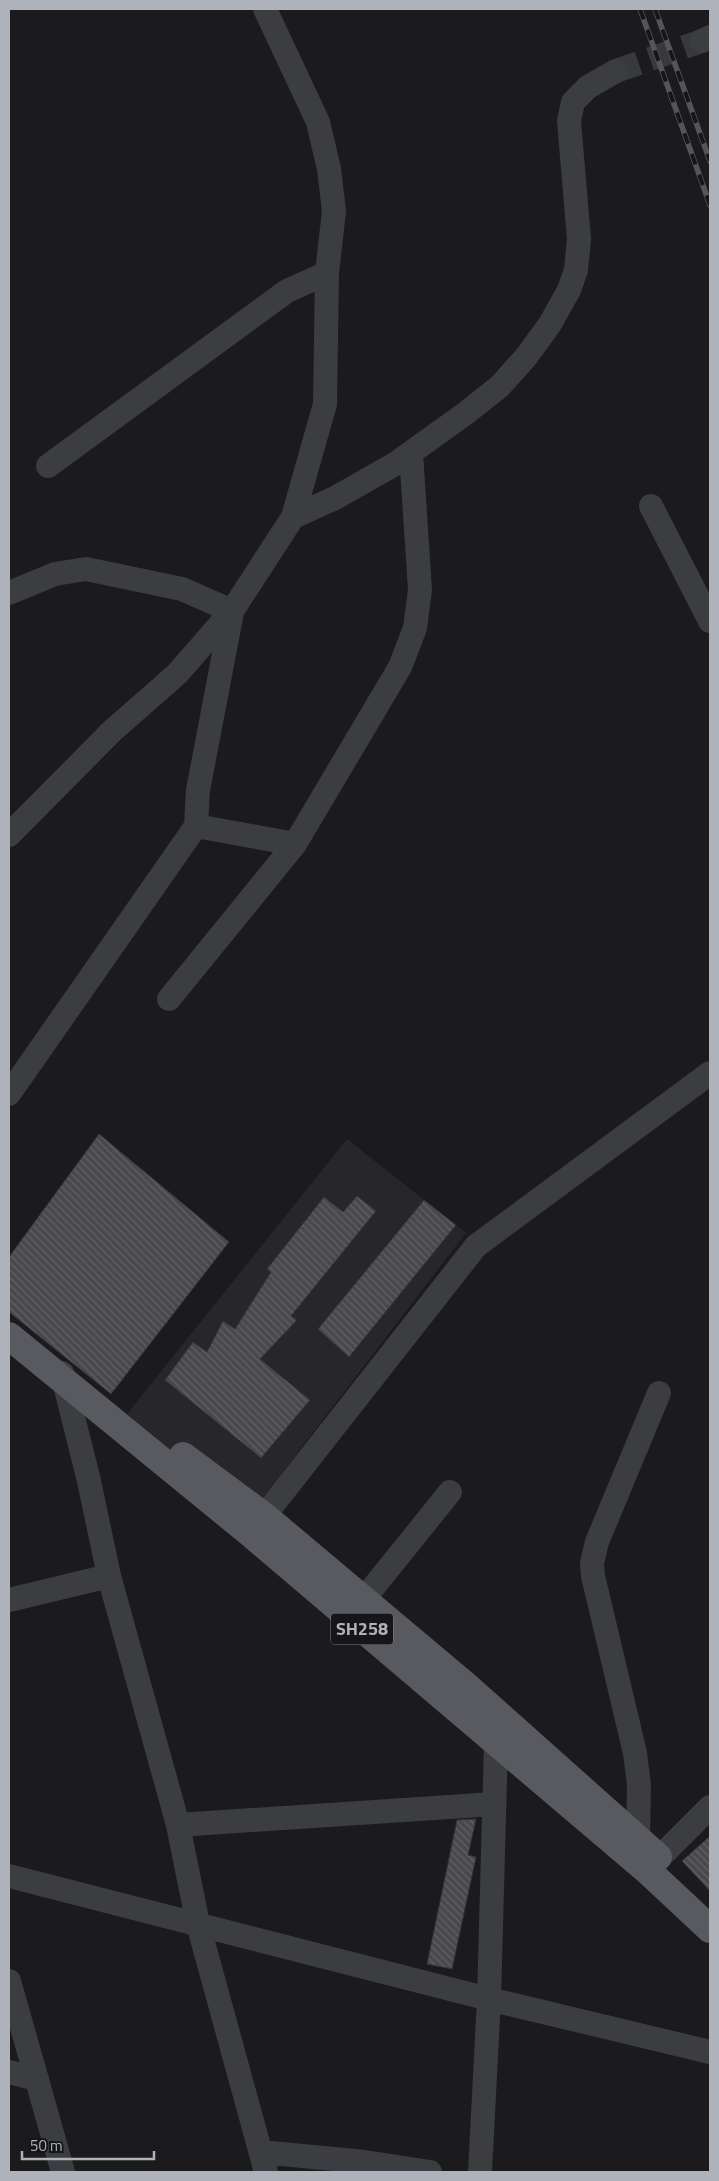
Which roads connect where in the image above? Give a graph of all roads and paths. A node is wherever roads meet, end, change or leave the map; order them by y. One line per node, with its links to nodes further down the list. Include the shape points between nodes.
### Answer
1 (264, 9): 3 (street, via 318,122 329,169 334,211)
2 (616, 71): 4 (street, via 588,87 573,102 569,121 579,239 576,270 569,290 550,324 500,386)
3 (327, 273): 5 (street, via 286,291); 7 (street, via 325,404)
4 (411, 453): 7 (street, via 335,498); 13 (street, via 420,590 415,628 400,667)
5 (48, 466)
6 (651, 506): 10 (street)
7 (293, 517): 9 (street)
8 (9, 593): 9 (street, via 55,574 86,569 182,589)
9 (232, 610): 11 (street, via 198,790); 12 (street, via 177,674 112,731)
10 (710, 621)
11 (196, 826): 13 (street); 16 (street)
12 (9, 834)
13 (295, 844): 14 (street)
14 (169, 999)
15 (710, 1073): 22 (street, via 476,1246)
16 (9, 1094)
17 (9, 1318): 19 (main road, SH258)
18 (9, 1336): 19 (main road, SH258)
19 (61, 1372): 22 (main road, SH258); 23 (street); 26 (main road, SH258)
20 (659, 1393): 30 (street, via 597,1542 592,1563 636,1753)
21 (450, 1492): 25 (street)
22 (264, 1516): 25 (main road, SH258)
23 (109, 1576): 24 (street); 29 (street)
24 (9, 1600)
25 (363, 1600): 30 (main road, SH258)
26 (496, 1743): 27 (street); 35 (main road, SH258, via 648,1871)
27 (494, 1804): 29 (street); 37 (street)
28 (710, 1807): 31 (street)
29 (178, 1825): 34 (street)
30 (638, 1838): 31 (main road, SH258)
31 (659, 1858): 33 (main road, SH258)
32 (9, 1876): 34 (street)
33 (710, 1904)
34 (198, 1924): 37 (street); 41 (street)
35 (710, 1929)
36 (9, 1981): 40 (street)
37 (489, 1999): 38 (street); 44 (street)
38 (710, 2052)
39 (9, 2072): 40 (street)
40 (37, 2079): 42 (street)
41 (264, 2162): 43 (street, via 365,2162)
42 (63, 2172)
43 (430, 2172)
44 (480, 2172)

